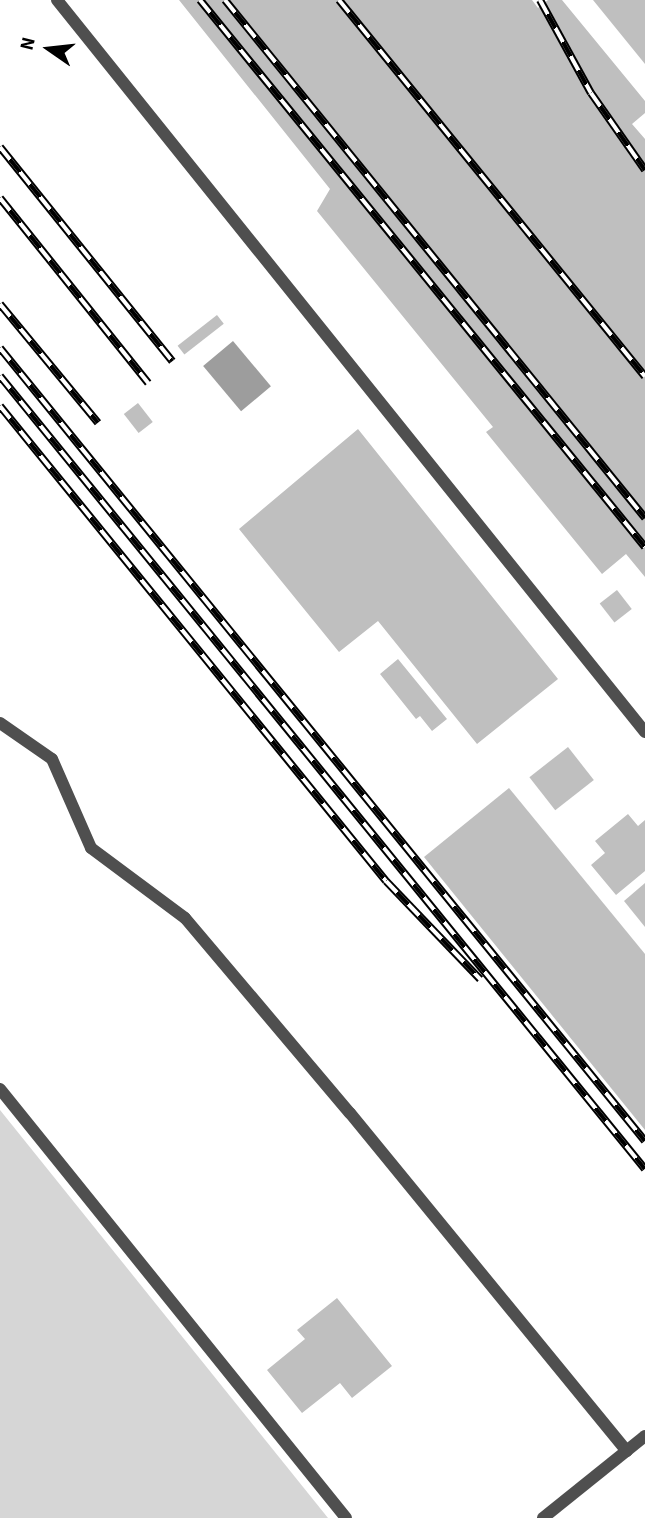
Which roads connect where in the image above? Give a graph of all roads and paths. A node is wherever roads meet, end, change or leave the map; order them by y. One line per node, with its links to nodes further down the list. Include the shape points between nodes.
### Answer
1 (57, 0): 3 (lane)
2 (0, 723): 6 (lane, via 52,759 91,848 186,918)
3 (645, 732)
4 (0, 1089): 7 (lane)
5 (645, 1436): 6 (lane)
6 (627, 1451): 8 (lane)
7 (346, 1518)
8 (542, 1518)

